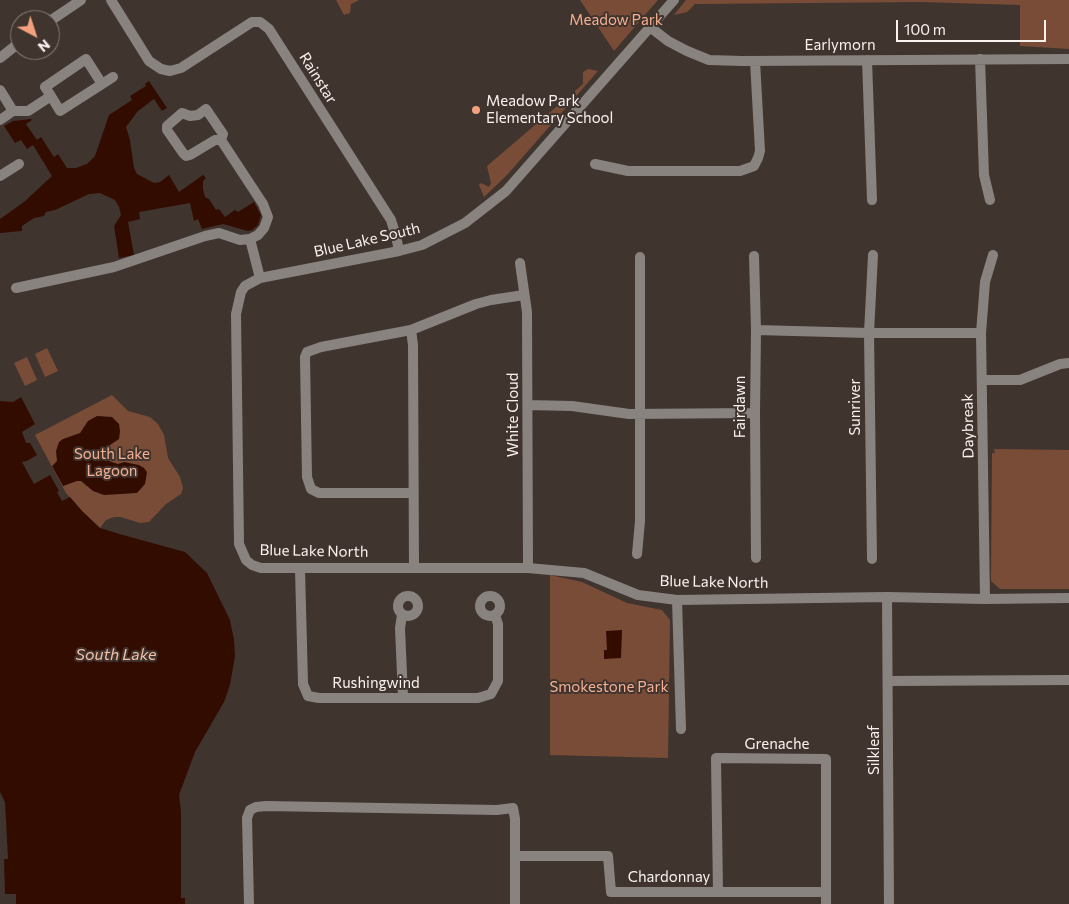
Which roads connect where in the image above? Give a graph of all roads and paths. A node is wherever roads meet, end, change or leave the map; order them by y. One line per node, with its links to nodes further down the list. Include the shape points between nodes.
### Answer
1 (81, 0): 4 (street)
2 (110, 0): 25 (street, Rainstar, via 150,60 161,69 170,71 180,68 252,22 260,22 269,28 391,220)
3 (674, 0): 5 (street, Blue Lake South)
4 (60, 14)
5 (650, 27): 11 (street, Earlymorn, via 668,42 709,60); 25 (street, Blue Lake South, via 506,191 458,227)
6 (10, 50): 7 (street)
7 (0, 58)
8 (980, 59): 9 (street, Earlymorn); 10 (street, Earlymorn); 23 (street, via 984,175)
9 (1069, 59)
10 (867, 60): 11 (street, Earlymorn); 22 (street)
11 (755, 61): 20 (street, via 760,150 754,166 740,171 628,171)
12 (113, 78): 13 (street)
13 (102, 84): 15 (street, via 60,111); 15 (street, via 86,59 45,86)
14 (0, 90): 16 (street)
15 (51, 96): 16 (street, via 28,111)
16 (13, 111): 17 (street)
17 (0, 120)
18 (221, 140): 18 (street, via 223,134 206,109 198,115 182,113 167,126 186,156); 24 (street, via 268,217 264,228)
19 (19, 164): 21 (street)
20 (595, 164)
21 (0, 176)
22 (872, 200)
23 (990, 200)
24 (250, 239): 31 (street); 32 (street, via 240,240 219,233 114,267)
25 (399, 251): 31 (street, Blue Lake South)
26 (873, 254): 36 (street, Sunriver)
27 (993, 254): 37 (street, Daybreak, via 985,282)
28 (754, 256): 35 (street, Fairdawn)
29 (640, 257): 42 (street)
30 (520, 263): 33 (street, White Cloud)
31 (260, 278): 47 (street, Blue Lake South, via 245,286 236,314 239,544)
32 (16, 288)
33 (524, 295): 34 (street, via 476,304); 40 (street, White Cloud)
34 (411, 330): 43 (street); 43 (street, via 320,347 307,352 305,358 307,468 311,489 319,493)
35 (756, 330): 36 (street); 41 (street, Fairdawn)
36 (869, 333): 37 (street); 46 (street, Sunriver)
37 (981, 333): 39 (street, Daybreak)
38 (1069, 363): 39 (street, via 1020,380)
39 (982, 380): 53 (street, Daybreak)
40 (528, 405): 42 (street, via 572,406); 50 (street, White Cloud)
41 (755, 413): 42 (street); 45 (street, Fairdawn)
42 (640, 414): 44 (street)
43 (413, 493): 49 (street)
44 (637, 554)
45 (756, 558)
46 (872, 558)
47 (246, 560): 48 (street, Blue Lake North, via 261,568)
48 (300, 568): 49 (street, Blue Lake North); 59 (street, Rushingwind, via 302,684 308,696)
49 (414, 568): 50 (street, Blue Lake North)
50 (528, 568): 54 (street, Blue Lake North, via 584,573 638,595)
51 (887, 597): 53 (street, Blue Lake North); 54 (street, Blue Lake North); 58 (street, Silkleaf)
52 (1069, 598): 53 (street, Blue Lake North)
53 (985, 599)
54 (677, 600): 60 (street)
55 (402, 614): 59 (street)
56 (495, 615): 59 (street, Rushingwind, via 498,624 498,681 491,694 478,698)
57 (1069, 680): 58 (street)
58 (888, 681): 67 (street, Silkleaf)
59 (403, 697)
60 (681, 729)
61 (516, 856): 62 (street, Chardonnay, via 608,856 611,892); 64 (street, via 513,808 256,807 250,810 247,818); 65 (street)
62 (718, 892): 63 (street, Chardonnay); 63 (street, Grenache, via 716,758 826,759)
63 (826, 892): 66 (street, Grenache)
64 (250, 904)
65 (514, 904)
66 (826, 904)
67 (889, 904)

